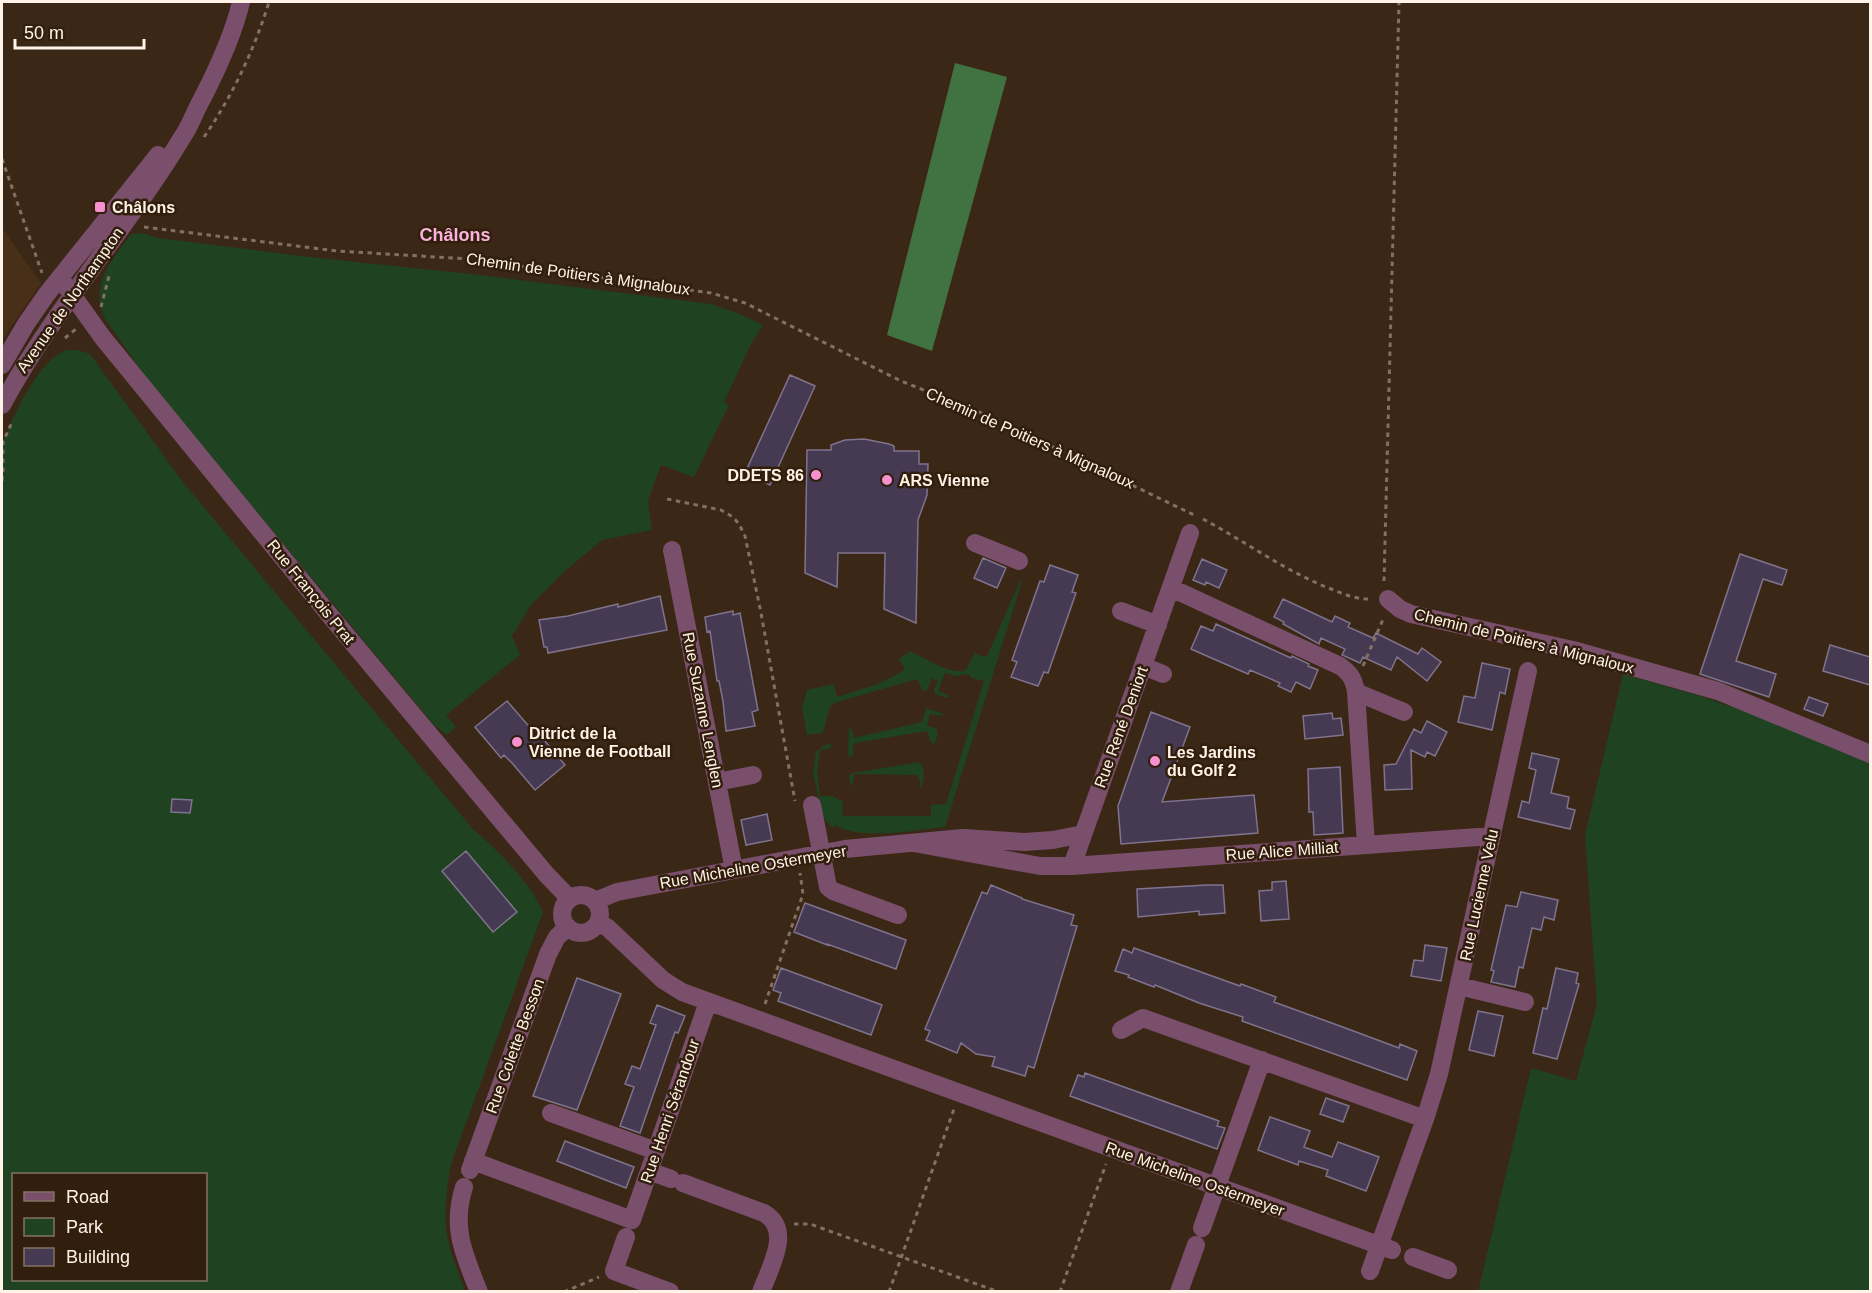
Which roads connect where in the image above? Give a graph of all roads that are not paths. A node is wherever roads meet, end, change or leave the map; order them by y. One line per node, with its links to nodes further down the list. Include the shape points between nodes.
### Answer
1 (241, 2): 2 (street, Avenue de Northampton, via 215,73)
2 (198, 105): 3 (street, Avenue de Northampton); 4 (street, Avenue de Northampton, via 184,134)
3 (60, 278): 4 (street, Rue François Prat); 5 (street, Avenue de Northampton)
4 (72, 295): 6 (street, Avenue de Northampton, via 34,348); 31 (street, Rue François Prat, via 325,609)
5 (2, 365)
6 (8, 410)
7 (1190, 533): 11 (street, Rue René Deniort)
8 (975, 543): 10 (street)
9 (672, 550): 22 (street, Rue Suzanne Lenglen)
10 (1019, 561)
11 (1171, 588): 14 (street, Rue René Deniort); 18 (street, via 1340,666 1349,673)
12 (1388, 599): 20 (street, Chemin de Poitiers à Mignaloux, via 1411,614 1573,650 1718,691)
13 (1121, 611): 14 (street)
14 (1158, 625): 15 (street, Rue René Deniort)
15 (1143, 666): 17 (street); 24 (street, Rue René Deniort)
16 (1528, 671): 25 (street, Rue Lucienne Velu)
17 (1163, 674)
18 (1355, 687): 19 (street); 27 (street)
19 (1404, 712)
20 (1870, 754)
21 (753, 775): 22 (street)
22 (717, 782): 30 (street, Rue Suzanne Lenglen)
23 (804, 807): 28 (street)
24 (1083, 834): 26 (street, Rue Micheline Ostermeyer, via 1024,843 963,838); 29 (street, Rue René Deniort)
25 (1492, 836): 27 (street, Rue Alice Milliat); 36 (street, Rue Lucienne Velu)
26 (914, 843): 28 (street, Rue Micheline Ostermeyer); 29 (street, Rue Micheline Ostermeyer, via 1040,866)
27 (1366, 845): 29 (street, Rue Alice Milliat)
28 (820, 854): 30 (street, Rue Micheline Ostermeyer); 33 (street, via 826,881 833,891)
29 (1072, 866)
30 (734, 870): 32 (street, Rue Micheline Ostermeyer, via 617,891)
31 (570, 899): 32 (street, via 585,896); 35 (street, via 563,910)
32 (595, 901): 34 (street, via 600,911)
33 (898, 915)
34 (598, 922): 35 (street, via 584,932); 37 (street, Rue Micheline Ostermeyer, via 672,986)
35 (568, 927): 45 (street, Rue Colette Besson, via 548,954)
36 (1459, 986): 38 (street); 42 (street, Rue Lucienne Velu)
37 (708, 1002): 43 (street, Rue Henri Sérandour); 46 (street, Rue Micheline Ostermeyer)
38 (1525, 1002)
39 (1121, 1030): 40 (street, via 1143,1018)
40 (1262, 1060): 42 (street); 46 (street)
41 (551, 1113): 43 (street)
42 (1425, 1119): 48 (street)
43 (656, 1151): 44 (street, Rue Henri Sérandour)
44 (650, 1171): 47 (street, Rue Henri Sérandour); 54 (street, via 772,1217 779,1236)
45 (469, 1173): 47 (street); 52 (street, Rue Colette Besson, via 459,1203 458,1227)
46 (1217, 1187): 48 (street, Rue Micheline Ostermeyer); 55 (street)
47 (629, 1228): 53 (street, Rue Henri Sérandour, via 614,1271)
48 (1386, 1247): 50 (street)
49 (1413, 1257): 51 (street)
50 (1370, 1270)
51 (1448, 1270)
52 (479, 1292)
53 (670, 1292)
54 (761, 1292)
55 (1179, 1292)

